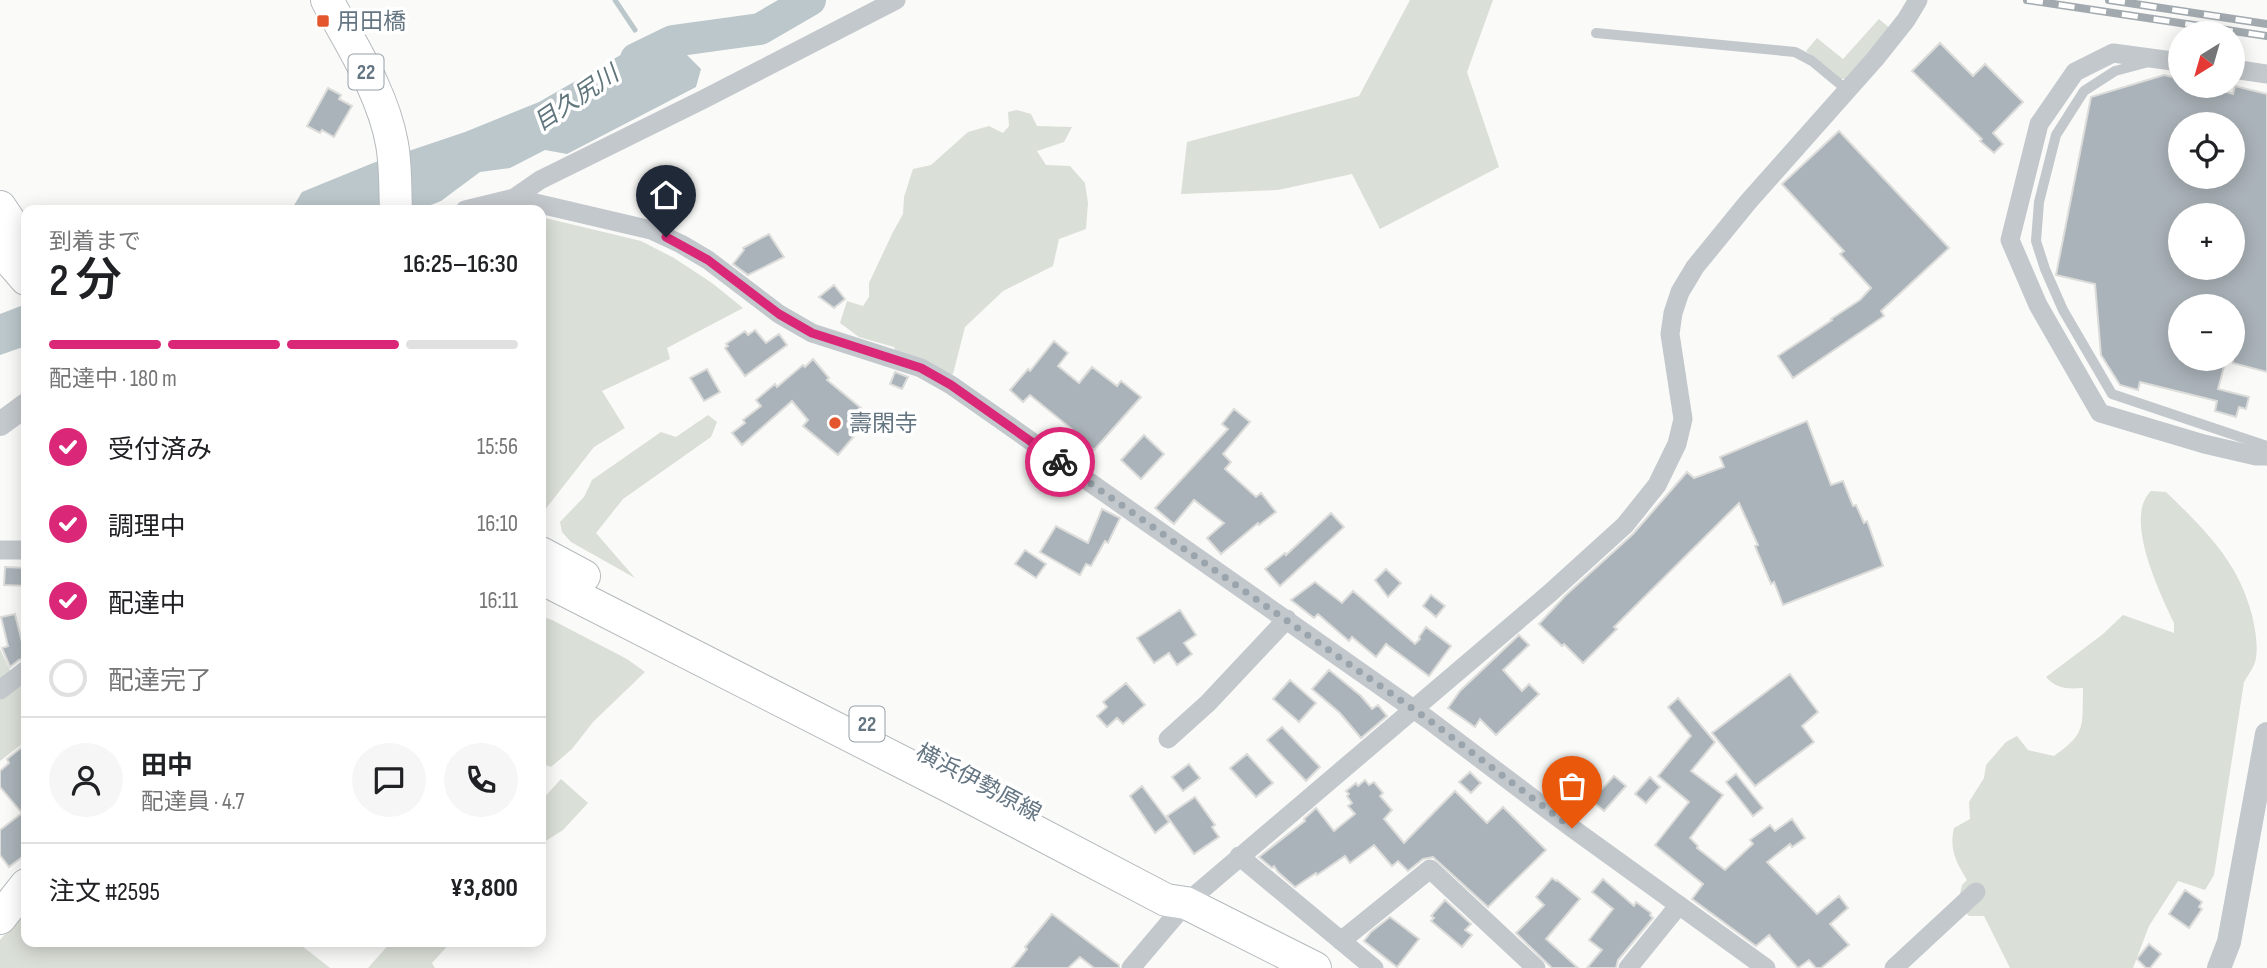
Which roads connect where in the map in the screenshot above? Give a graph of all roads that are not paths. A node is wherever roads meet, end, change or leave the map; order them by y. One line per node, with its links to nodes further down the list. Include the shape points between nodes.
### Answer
1 (327, 0): 11 (main road, 22, via 386,119)
2 (896, 0): 10 (street, via 540,180)
3 (1918, 0): 9 (street)
4 (1596, 33): 9 (lane, via 1795,52)
5 (2157, 59): 6 (street); 21 (lane, via 2115,71 2084,91 2056,135 2039,202 2036,242 2063,310 2112,394); 22 (street, via 2113,54 2075,72 2039,124 2010,240 2038,305 2100,413 2204,444)
6 (2168, 60)
7 (2245, 71): 8 (street)
8 (2267, 74)
9 (1847, 90): 30 (street, via 1748,202 1680,292 1670,334 1683,419 1677,444 1657,485 1625,525)
10 (514, 198): 12 (street); 13 (street)
11 (396, 205)
12 (485, 205)
13 (544, 205)
14 (546, 205): 27 (street, via 651,230 708,260 812,333 921,368)
15 (0, 207): 16 (main road)
16 (21, 238)
17 (0, 249): 18 (main road)
18 (21, 273)
19 (21, 409): 20 (street)
20 (0, 424)
21 (2267, 446)
22 (2267, 456)
23 (0, 550): 24 (street)
24 (21, 550)
25 (546, 556): 36 (main road, 横浜伊勢原線 / 22, via 1162,879 1174,886)
26 (546, 581): 36 (main road, 横浜伊勢原線 / 22, via 1166,900)
27 (1287, 619): 30 (street); 32 (street, via 1208,703)
28 (21, 674): 29 (street)
29 (0, 690)
30 (1415, 710): 33 (street); 37 (street)
31 (2267, 734): 47 (street, via 2228,942)
32 (1168, 738)
33 (1239, 856): 36 (street); 39 (street)
34 (21, 892): 38 (main road)
35 (1976, 892): 46 (street)
36 (1186, 903): 40 (street); 41 (main road, 横浜伊勢原線 / 22)
37 (1679, 905): 44 (street); 45 (street)
38 (0, 918)
39 (1341, 941): 42 (street); 43 (street, via 1430,869)
40 (1131, 968)
41 (1315, 968)
42 (1374, 968)
43 (1536, 968)
44 (1628, 968)
45 (1766, 968)
46 (1894, 968)
47 (2219, 968)

